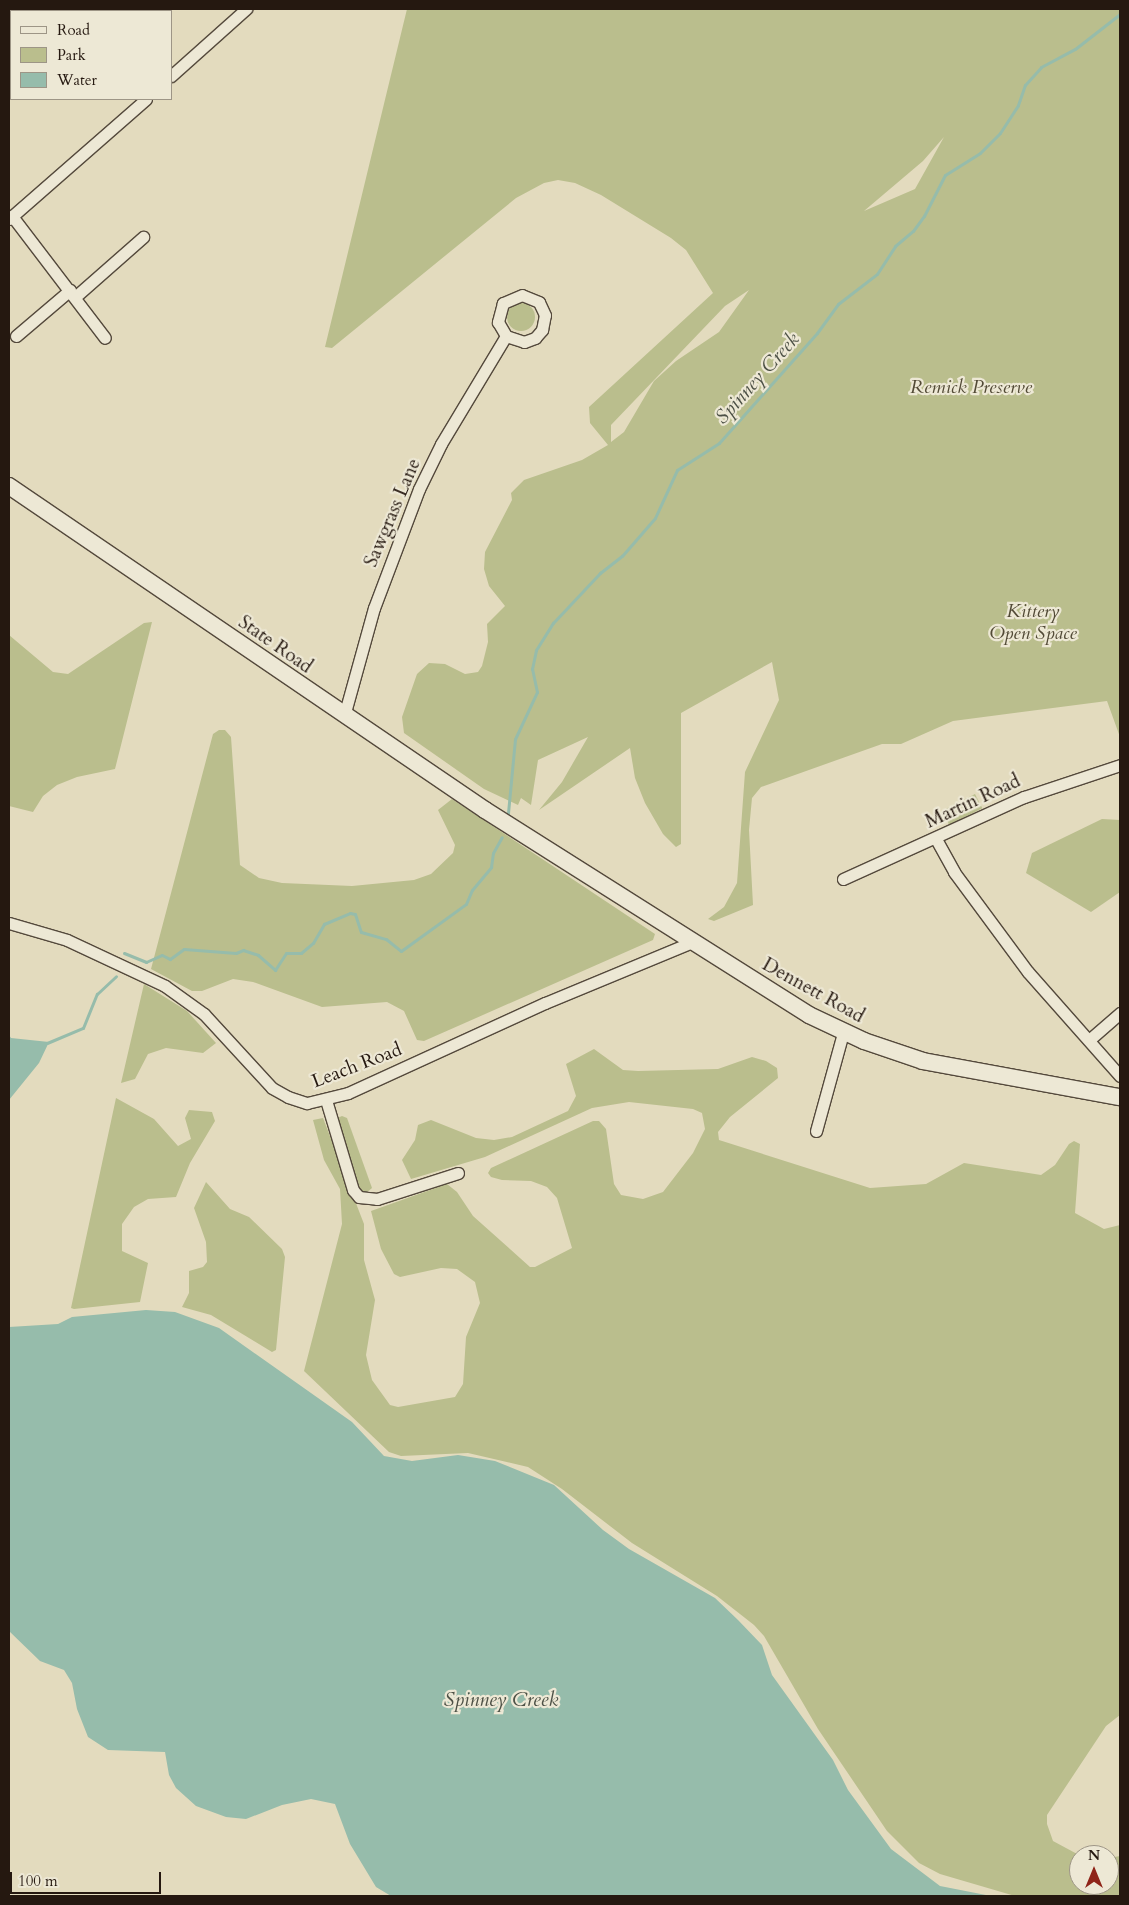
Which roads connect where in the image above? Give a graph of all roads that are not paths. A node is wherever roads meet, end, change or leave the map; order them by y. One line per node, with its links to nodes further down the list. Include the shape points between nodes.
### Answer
1 (246, 9): 2 (street)
2 (172, 75)
3 (145, 100): 4 (street)
4 (11, 218): 6 (street)
5 (143, 237): 6 (street)
6 (72, 294): 7 (street); 9 (street)
7 (16, 336)
8 (506, 336): 8 (street, via 498,322 503,303 522,295 538,302 545,319 538,335 521,342); 11 (street, Sawgrass Lane, via 441,444 410,510 374,608)
9 (105, 338)
10 (9, 486): 11 (street, State Road)
11 (344, 716): 13 (street, State Road)
12 (1120, 765): 14 (street, Martin Road, via 1024,797)
13 (521, 834): 17 (street, Dennett Road)
14 (936, 839): 15 (street, Martin Road); 20 (street, via 954,872 1028,972)
15 (843, 879)
16 (9, 923): 23 (street, Leach Road, via 67,940 165,986 204,1014 272,1088 296,1101)
17 (692, 942): 19 (street, Dennett Road); 23 (street, Leach Road)
18 (1120, 1013): 20 (street)
19 (843, 1033): 22 (street, Dennett Road, via 923,1062); 24 (street)
20 (1089, 1040): 21 (street)
21 (1120, 1076)
22 (1120, 1097)
23 (326, 1100): 25 (street, via 353,1190 359,1197 387,1197)
24 (816, 1131)
25 (458, 1173)

